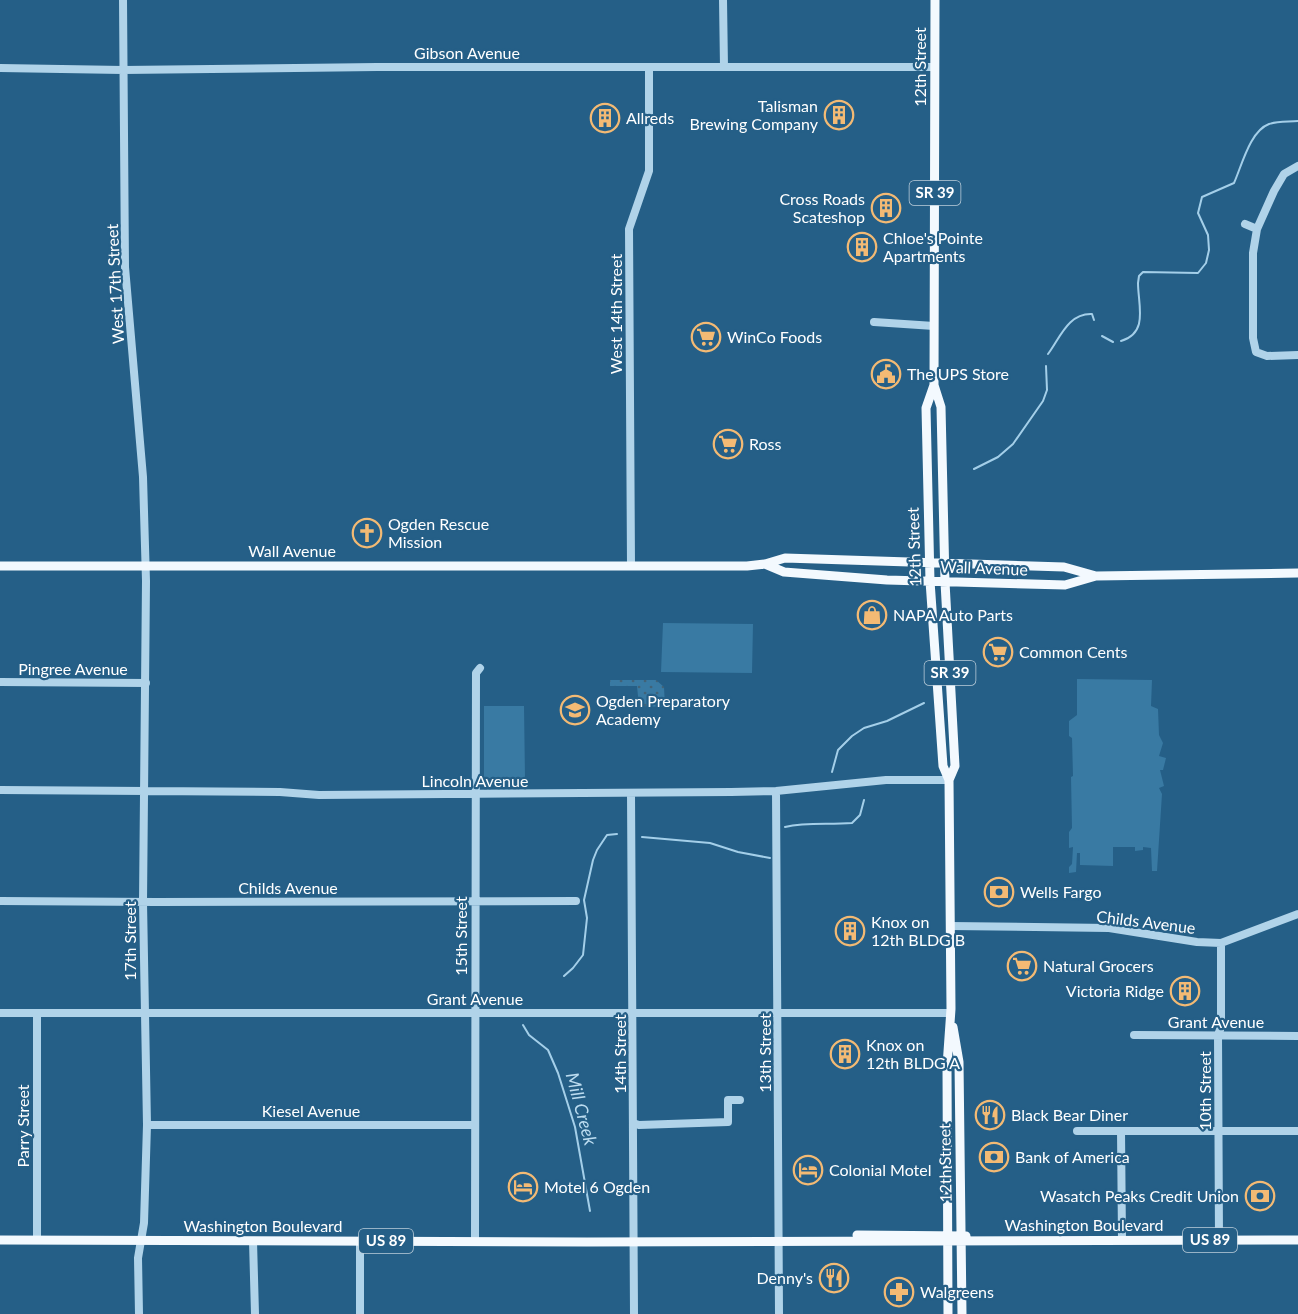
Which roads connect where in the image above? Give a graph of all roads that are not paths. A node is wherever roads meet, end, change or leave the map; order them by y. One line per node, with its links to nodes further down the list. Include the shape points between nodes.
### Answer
1 (123, 0): 8 (street, West 17th Street)
2 (723, 0): 5 (street)
3 (934, 0): 6 (main road, 12th Street / SR 39)
4 (649, 67): 5 (street, Gibson Avenue); 8 (street, Gibson Avenue); 19 (street, West 14th Street, via 649,171 629,229)
5 (724, 67): 6 (street, Gibson Avenue)
6 (934, 67): 13 (main road, 12th Street / SR 39)
7 (0, 68): 8 (street, Gibson Avenue)
8 (123, 70): 21 (street, West 17th Street, via 125,267 142,477)
9 (1298, 166): 11 (street, via 1284,174)
10 (1245, 224): 11 (street)
11 (1257, 229): 14 (street, via 1253,253 1253,338 1257,352 1267,356)
12 (874, 322): 13 (street)
13 (934, 326): 15 (main road, 12th Street / SR 39)
14 (1298, 355)
15 (934, 385): 17 (main road, 12th Street / SR 39, via 926,408); 18 (main road, 12th Street / SR 39, via 941,407)
16 (765, 564): 17 (main road, Wall Avenue, via 784,558); 19 (main road, Wall Avenue); 24 (main road, Wall Avenue, via 784,572)
17 (929, 564): 18 (main road, Wall Avenue); 24 (main road, 12th Street / SR 39)
18 (945, 564): 23 (main road, Wall Avenue, via 1064,567); 25 (main road, 12th Street / SR 39)
19 (632, 565): 21 (main road, Wall Avenue)
20 (0, 566): 21 (main road, Wall Avenue)
21 (144, 567): 28 (street, 17th Street)
22 (1298, 573): 23 (main road, Wall Avenue)
23 (1096, 576): 25 (main road, Wall Avenue, via 1065,585)
24 (930, 581): 25 (main road, Wall Avenue); 29 (main road, 12th Street / SR 39, via 943,766)
25 (945, 582): 29 (main road, 12th Street / SR 39, via 955,766)
26 (480, 668): 34 (street, 15th Street, via 476,673)
27 (0, 682): 28 (street, Pingree Avenue)
28 (146, 683): 32 (street, 17th Street)
29 (949, 780): 31 (street, Lincoln Avenue, via 893,780); 40 (main road, 12th Street / SR 39)
30 (0, 790): 32 (street, Lincoln Avenue)
31 (776, 791): 33 (street, Lincoln Avenue); 48 (street, 13th Street)
32 (144, 792): 34 (street, Lincoln Avenue); 38 (street, 17th Street)
33 (630, 793): 34 (street, Lincoln Avenue); 47 (street, 14th Street)
34 (475, 795): 36 (street, 15th Street)
35 (0, 901): 38 (street, Childs Avenue)
36 (474, 901): 37 (street, Childs Avenue); 38 (street, Childs Avenue); 46 (street, 15th Street)
37 (576, 901)
38 (143, 902): 45 (street, 17th Street)
39 (1298, 914): 41 (street, Childs Avenue)
40 (950, 926): 41 (street, Childs Avenue, via 1112,928); 42 (main road, 12th Street / SR 39)
41 (1221, 943): 50 (street, 10th Street)
42 (951, 1012): 48 (street, Grant Avenue); 60 (main road, 12th Street / SR 39, via 947,1066); 61 (main road, 12th Street / SR 39, via 959,1062)
43 (0, 1013): 44 (street, Grant Avenue)
44 (37, 1013): 45 (street, Grant Avenue); 63 (street, Parry Street)
45 (144, 1013): 46 (street, Grant Avenue); 54 (street, 17th Street)
46 (475, 1013): 47 (street, Grant Avenue); 55 (street, 15th Street)
47 (633, 1013): 48 (street, Grant Avenue); 53 (street, 14th Street)
48 (779, 1014): 72 (street, 13th Street)
49 (1134, 1035): 50 (street, Grant Avenue)
50 (1218, 1035): 51 (street, Grant Avenue); 58 (street, 10th Street)
51 (1298, 1036)
52 (740, 1100): 53 (street, via 728,1101 728,1122)
53 (633, 1123): 71 (street, 14th Street)
54 (147, 1125): 55 (street, Kiesel Avenue); 64 (street, 17th Street)
55 (475, 1125): 70 (street, 15th Street)
56 (1077, 1131): 57 (street)
57 (1121, 1131): 58 (street); 66 (street)
58 (1219, 1131): 59 (street); 67 (street, 10th Street)
59 (1298, 1131)
60 (947, 1238): 61 (main road, Washington Boulevard / US 89); 72 (main road, Washington Boulevard / US 89, via 820,1234); 78 (main road, 12th Street / SR 39)
61 (961, 1238): 66 (main road, Washington Boulevard / US 89); 79 (main road, 12th Street / SR 39)
62 (0, 1240): 63 (main road, Washington Boulevard / US 89)
63 (37, 1240): 64 (main road, Washington Boulevard / US 89)
64 (142, 1240): 65 (main road, Washington Boulevard / US 89); 73 (street, 17th Street, via 138,1258)
65 (253, 1240): 69 (main road, Washington Boulevard / US 89); 74 (street)
66 (1122, 1240): 67 (main road, Washington Boulevard / US 89)
67 (1219, 1240): 68 (main road, Washington Boulevard / US 89)
68 (1298, 1240)
69 (360, 1241): 70 (main road, Washington Boulevard / US 89); 75 (street)
70 (475, 1241): 71 (main road, Washington Boulevard / US 89)
71 (633, 1241): 72 (main road, Washington Boulevard / US 89); 76 (street, 14th Street)
72 (779, 1241): 77 (street, 13th Street)
73 (139, 1314)
74 (255, 1314)
75 (360, 1314)
76 (634, 1314)
77 (779, 1314)
78 (948, 1314)
79 (962, 1314)

